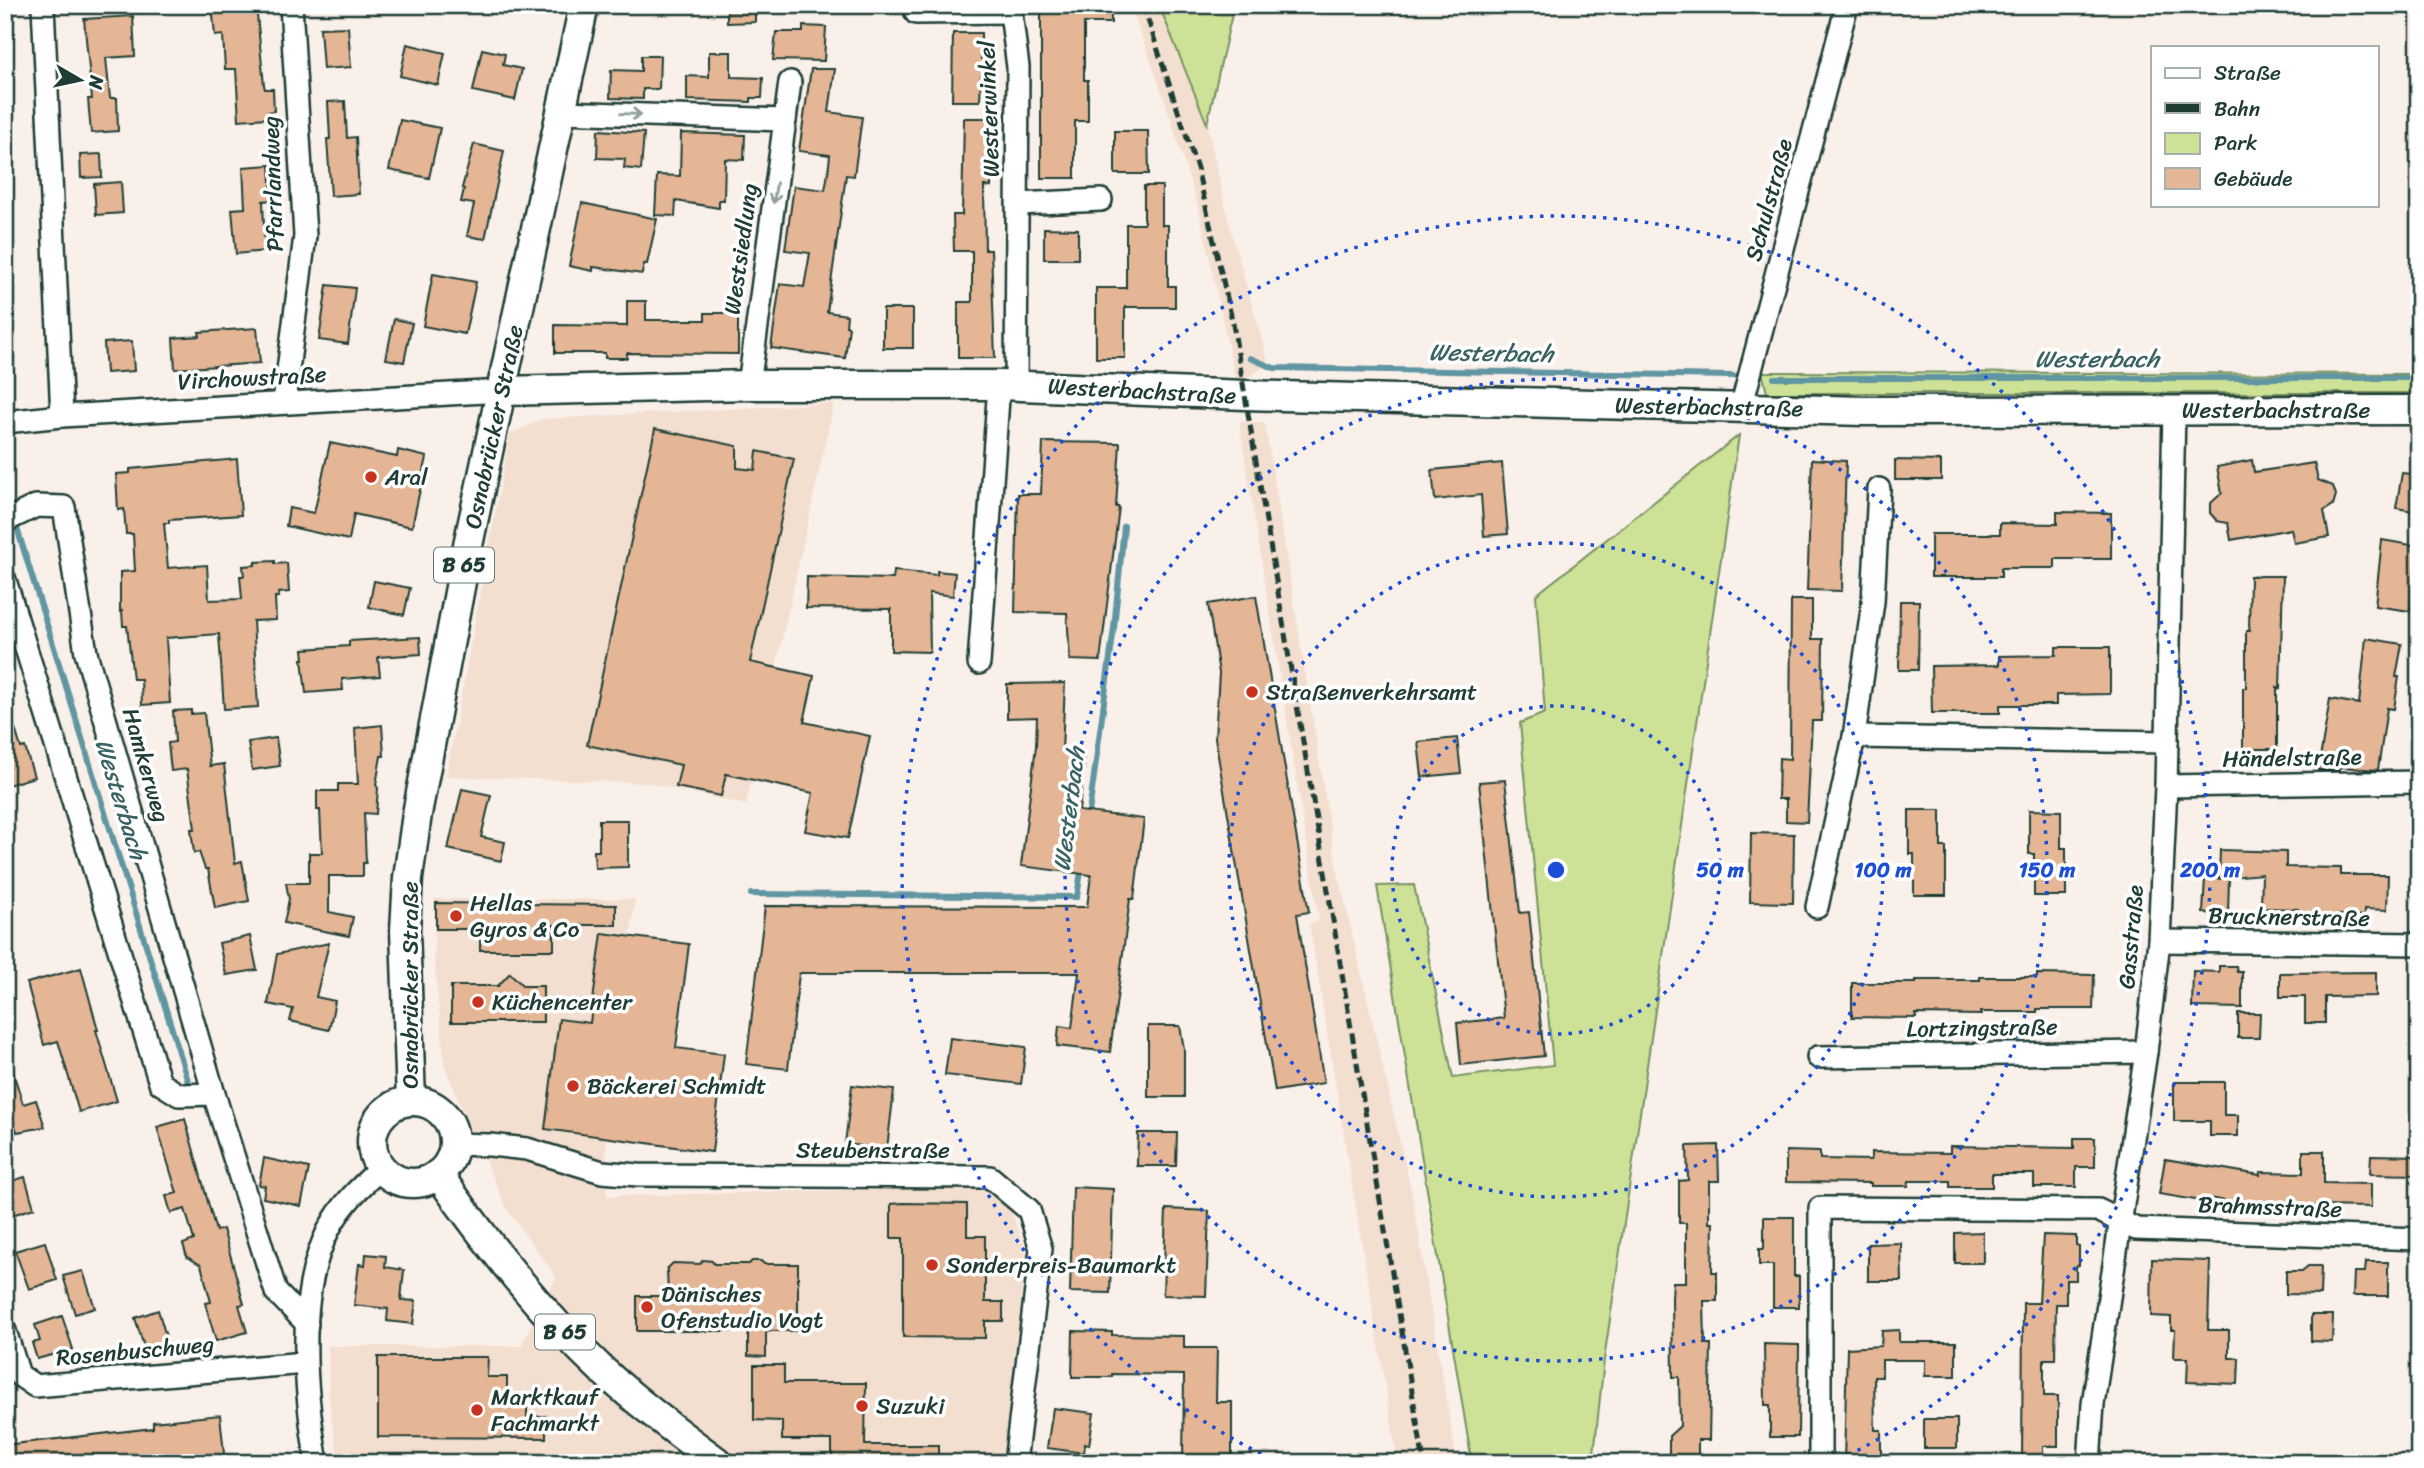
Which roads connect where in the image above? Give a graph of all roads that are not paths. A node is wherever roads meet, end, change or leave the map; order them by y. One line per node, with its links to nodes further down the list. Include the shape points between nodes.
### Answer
1 (43, 5): 19 (street)
2 (291, 5): 15 (street, Pfarrlandweg, via 305,236)
3 (584, 5): 8 (main road, Osnabrücker Straße / B 65)
4 (916, 5): 6 (street, Westerwinkel, via 916,13)
5 (1847, 5): 16 (street, Schulstraße)
6 (1011, 9): 11 (street, Westerwinkel, via 1018,67)
7 (790, 82): 9 (street, Westsiedlung)
8 (563, 112): 9 (street, one-way to 9); 14 (main road, Osnabrücker Straße / B 65)
9 (785, 120): 13 (street, Westsiedlung, one-way to 13)
10 (1101, 200): 11 (street, Westerwinkel)
11 (1018, 204): 12 (street, Westerwinkel)
12 (1007, 385): 13 (main road, Westerbachstraße); 16 (main road, Westerbachstraße); 24 (street)
13 (749, 386): 14 (main road, Westerbachstraße)
14 (502, 391): 15 (street, Virchowstraße); 35 (main road, Osnabrücker Straße / B 65, via 444,663 408,878 405,930)
15 (284, 402): 19 (street, Virchowstraße)
16 (1741, 408): 17 (main road, Westerbachstraße)
17 (2174, 410): 18 (main road, Westerbachstraße); 26 (street, Gasstraße)
18 (2419, 410)
19 (62, 416): 20 (street, Virchowstraße)
20 (5, 422)
21 (1879, 489): 25 (street, via 1873,602)
22 (5, 521): 34 (street, Hamkerweg, via 36,506 64,508 86,653)
23 (5, 580): 34 (street, via 160,1083 179,1095)
24 (979, 663)
25 (1854, 737): 26 (street); 29 (street)
26 (2167, 742): 28 (street, Gasstraße)
27 (2419, 782): 28 (street, Händelstraße)
28 (2166, 786): 30 (street, Gasstraße)
29 (1817, 907)
30 (2160, 941): 31 (street, Brucknerstraße); 32 (street, Gasstraße)
31 (2419, 944)
32 (2146, 1052): 33 (street, Lortzingstraße); 39 (street, Gasstraße)
33 (1818, 1057)
34 (214, 1094): 41 (street, Hamkerweg, via 276,1292)
35 (411, 1101): 36 (main road, via 441,1113); 37 (main road, via 387,1110 378,1120 372,1144)
36 (453, 1144): 38 (main road); 46 (street, Steubenstraße, via 527,1149 602,1172 638,1175 990,1177 1029,1210 1041,1249)
37 (381, 1168): 38 (main road, via 402,1182 415,1183); 41 (street, via 359,1188 329,1230 314,1269)
38 (438, 1174): 45 (main road, B 65, via 518,1279 573,1341 658,1419)
39 (2121, 1223): 40 (street, Brahmsstraße, via 2136,1229); 47 (street, Brahmsstraße, via 2098,1210 1819,1208); 48 (street, Gasstraße, via 2093,1404)
40 (2419, 1239)
41 (307, 1324): 43 (street)
42 (5, 1331): 43 (street, Rosenbuschweg, via 19,1375 35,1387)
43 (305, 1363): 44 (street)
44 (317, 1463)
45 (719, 1463)
46 (1015, 1463)
47 (1820, 1463)
48 (2089, 1463)

